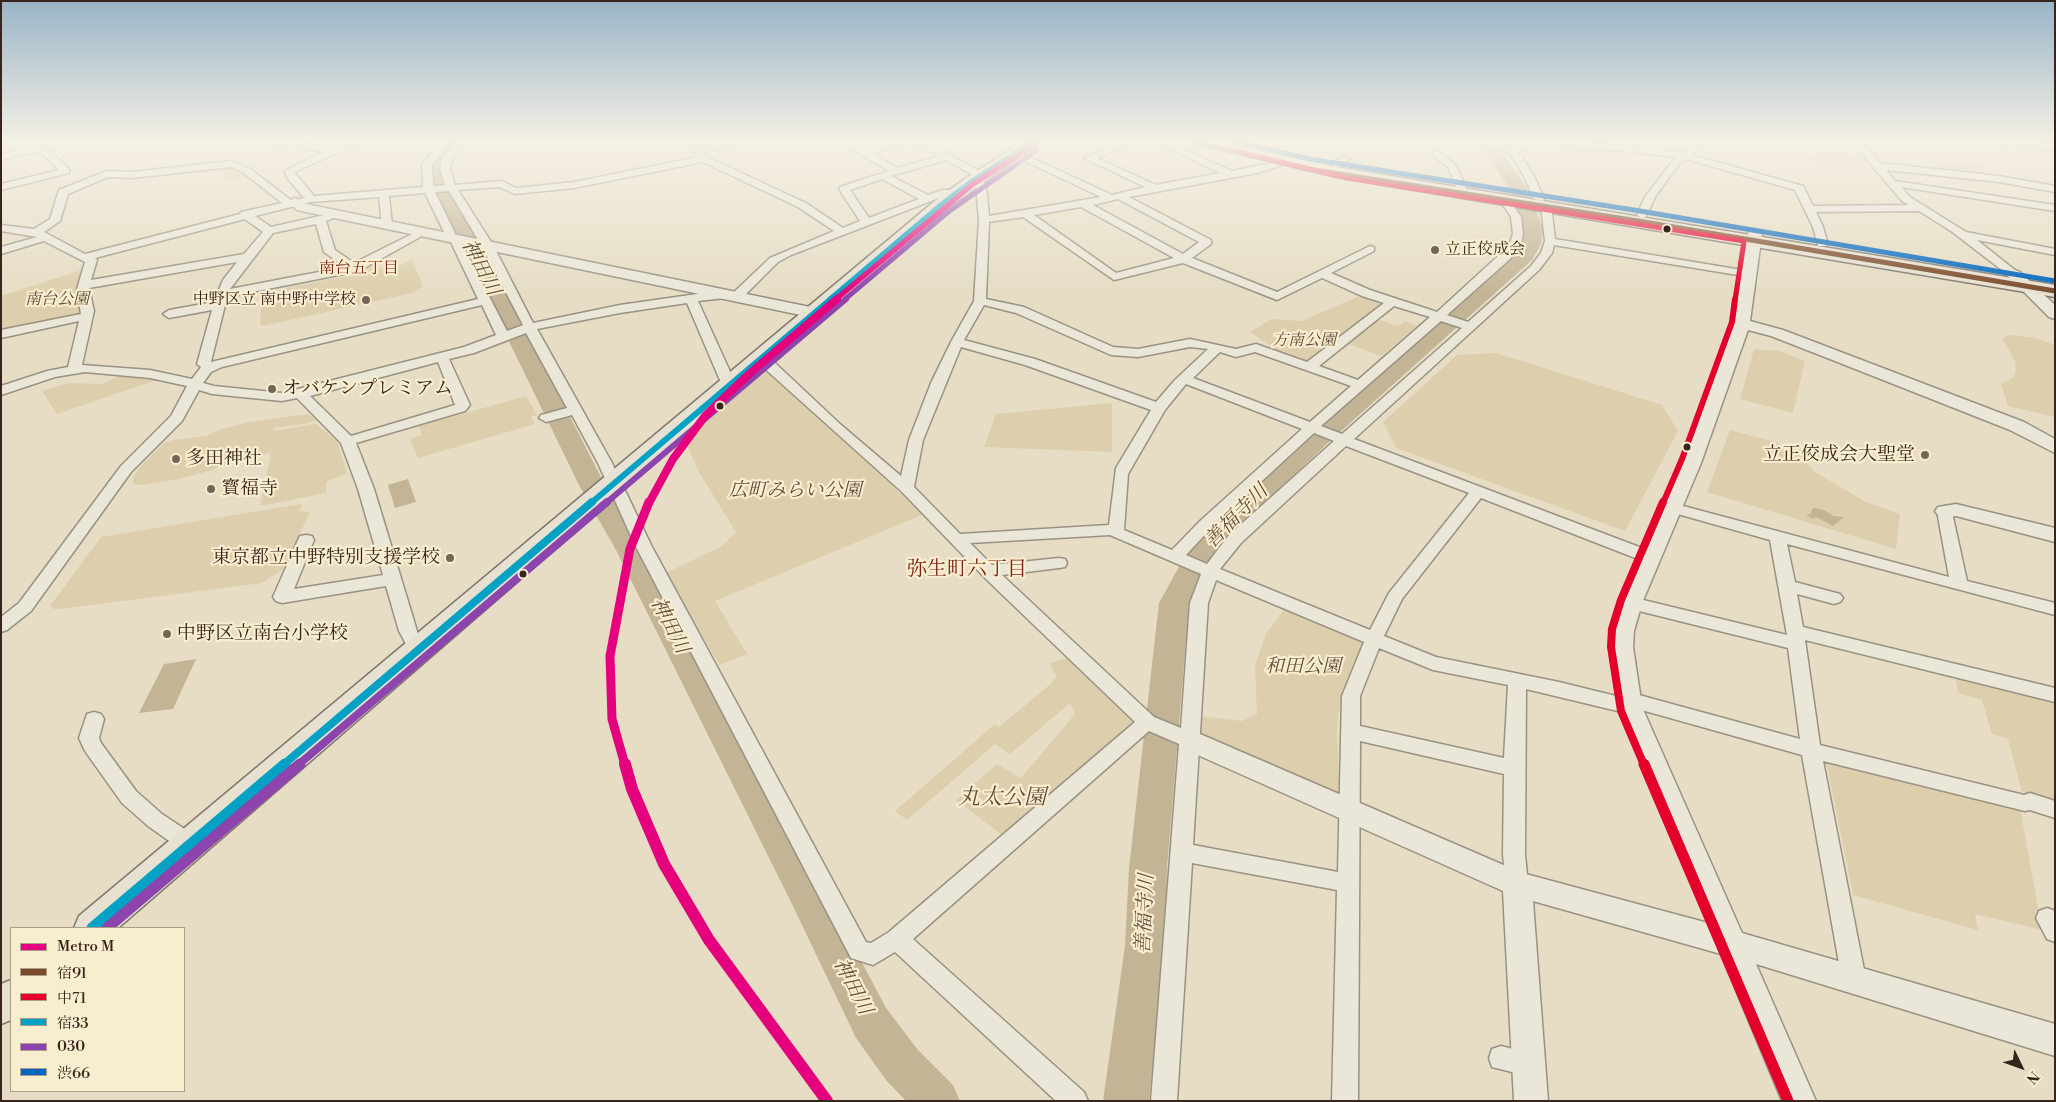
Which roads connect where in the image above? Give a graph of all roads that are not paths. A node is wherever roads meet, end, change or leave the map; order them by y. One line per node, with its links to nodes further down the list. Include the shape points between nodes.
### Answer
1 (63, 193): 46 (street, via 56,222)
2 (278, 193): 28 (street)
3 (305, 193): 25 (street)
4 (393, 193): 22 (street)
5 (432, 193): 48 (street)
6 (454, 193): 50 (street)
7 (778, 193): 44 (street)
8 (847, 193): 39 (street)
9 (916, 193): 26 (street)
10 (942, 193): 26 (street)
11 (958, 193): 72 (main road)
12 (982, 193): 38 (street)
13 (1107, 193): 23 (street)
14 (1131, 193): 23 (street)
15 (1484, 193): 24 (main road)
16 (1490, 193): 24 (main road)
17 (1535, 193): 27 (street)
18 (1653, 193): 36 (street)
19 (1802, 193): 32 (street)
20 (1901, 193): 30 (street)
21 (1960, 193): 31 (street)
22 (384, 194): 25 (street); 40 (street)
23 (1115, 197): 29 (street); 57 (street, via 1207,242)
24 (1508, 198): 27 (main road); 76 (street, via 1517,222 1514,246)
25 (310, 199): 28 (street)
26 (927, 199): 39 (street)
27 (1538, 202): 36 (main road); 47 (main road); 49 (street)
28 (291, 203): 34 (street); 35 (street)
29 (1083, 204): 33 (street); 57 (street)
30 (1921, 208): 32 (street); 45 (street)
31 (2055, 208)
32 (1810, 209): 51 (street)
33 (1023, 212): 38 (street); 57 (street, via 1114,277)
34 (245, 214): 42 (street); 55 (street)
35 (334, 214): 37 (street); 40 (street)
36 (1642, 215): 47 (main road)
37 (320, 220): 42 (street); 58 (street, via 330,252)
38 (984, 220): 70 (street)
39 (867, 223): 44 (street)
40 (388, 225): 43 (street)
41 (1, 228): 46 (street)
42 (269, 231): 56 (street)
43 (424, 232): 48 (street); 58 (street)
44 (843, 232): 66 (street, via 774,260)
45 (1961, 234): 54 (street); 62 (street)
46 (40, 235): 53 (street); 55 (street)
47 (1754, 237): 51 (main road); 60 (street); 62 (main road)
48 (452, 238): 50 (street); 69 (street)
49 (1550, 241): 60 (street); 78 (street, via 1535,268)
50 (484, 244): 66 (street); 79 (street)
51 (1822, 244): 62 (main road)
52 (1370, 249): 59 (street)
53 (1, 251)
54 (2055, 252)
55 (85, 257): 64 (street, via 92,260)
56 (249, 257): 61 (street); 64 (street)
57 (1184, 259): 59 (street, via 1277,296)
58 (355, 269): 68 (street)
59 (1322, 273): 71 (street, via 1366,294)
60 (1750, 274): 77 (street)
61 (228, 280): 68 (street)
62 (2021, 281): 63 (main road); 65 (main road); 74 (street)
63 (2055, 282)
64 (84, 285): 75 (street)
65 (2055, 291)
66 (731, 295): 67 (street); 72 (street)
67 (692, 299): 79 (street); 91 (street)
68 (220, 300): 73 (street); 86 (street, via 204,364)
69 (484, 301): 81 (street); 86 (street)
70 (980, 301): 82 (street); 83 (street, via 1020,310 1111,351 1138,352 1190,343)
71 (1392, 302): 76 (street); 87 (street)
72 (815, 313): 85 (main road)
73 (169, 314)
74 (2055, 314)
75 (87, 316): 80 (street); 88 (street)
76 (1442, 317): 78 (street); 92 (street)
77 (1742, 324): 101 (street, via 1777,333 1898,379 2017,426); 105 (street)
78 (1469, 326): 99 (street)
79 (528, 327): 81 (street); 96 (street)
80 (1, 334)
81 (505, 336): 84 (street)
82 (957, 342): 95 (street, via 1030,362); 102 (street, via 916,440)
83 (1217, 348): 87 (street, via 1236,353 1256,348); 89 (street)
84 (442, 357): 94 (street); 100 (street, via 463,405 460,408)
85 (760, 359): 91 (main road); 102 (street)
86 (211, 366): 90 (street)
87 (1309, 367): 92 (street)
88 (74, 370): 90 (street, via 109,369); 93 (street)
89 (1185, 379): 95 (street); 98 (street)
90 (195, 384): 94 (street, via 212,390 255,395 282,397); 123 (street, via 177,418 126,469 25,607)
91 (729, 385): 104 (main road)
92 (1360, 385): 98 (street)
93 (1, 391)
94 (300, 394): 100 (street)
95 (1159, 408): 107 (street, via 1120,474)
96 (571, 412): 97 (street); 104 (street)
97 (546, 418)
98 (1317, 428): 99 (street); 113 (street, via 1206,524)
99 (1343, 438): 103 (street); 115 (street, via 1235,539)
100 (348, 441): 117 (street)
101 (2055, 447)
102 (906, 488): 110 (street)
103 (1479, 491): 112 (street); 125 (street, via 1395,596)
104 (604, 493): 126 (main road); 143 (street, via 643,545 859,951 873,954)
105 (1672, 508): 109 (street); 112 (street)
106 (1945, 511): 108 (street, via 1956,510); 118 (street)
107 (1115, 530): 110 (street); 113 (street, via 1125,539)
108 (2055, 535)
109 (1778, 537): 118 (street); 119 (street)
110 (955, 539): 116 (street)
111 (306, 540): 117 (street, via 282,597)
112 (1649, 557): 121 (street)
113 (1178, 559): 115 (street)
114 (1059, 563): 116 (street)
115 (1209, 570): 125 (street); 133 (street, via 1199,603)
116 (988, 571): 131 (street)
117 (392, 579): 126 (street, via 412,640)
118 (1959, 585): 122 (street)
119 (1788, 586): 120 (street); 124 (street)
120 (1834, 598)
121 (1631, 603): 124 (street); 129 (street, via 1622,631 1621,647)
122 (2055, 609)
123 (1, 626)
124 (1795, 638): 128 (street, via 1919,657); 134 (street)
125 (1374, 639): 127 (street, via 1433,663); 132 (street, via 1351,696)
126 (425, 644): 138 (main road)
127 (1517, 680): 129 (street); 135 (street)
128 (2055, 695)
129 (1629, 703): 134 (street); 144 (street)
130 (94, 719): 138 (street, via 89,738 92,746 129,797)
131 (1150, 724): 133 (street); 143 (street)
132 (1349, 731): 135 (street); 136 (street)
133 (1186, 739): 136 (street); 139 (street)
134 (1811, 750): 137 (street, via 2026,803 2030,801); 145 (street)
135 (1514, 768): 141 (street, via 1514,866)
136 (1348, 809): 140 (street); 141 (street)
137 (2055, 810)
138 (190, 844): 142 (main road)
139 (1182, 852): 140 (street); 148 (street)
140 (1348, 883): 149 (street)
141 (1517, 884): 144 (street); 150 (street, via 1514,1061)
142 (93, 927)
143 (897, 939): 147 (street)
144 (1731, 943): 145 (street); 151 (street)
145 (1854, 980): 146 (street)
146 (2055, 1040)
147 (1075, 1101)
148 (1164, 1101)
149 (1345, 1101)
150 (1531, 1101)
151 (1799, 1101)

